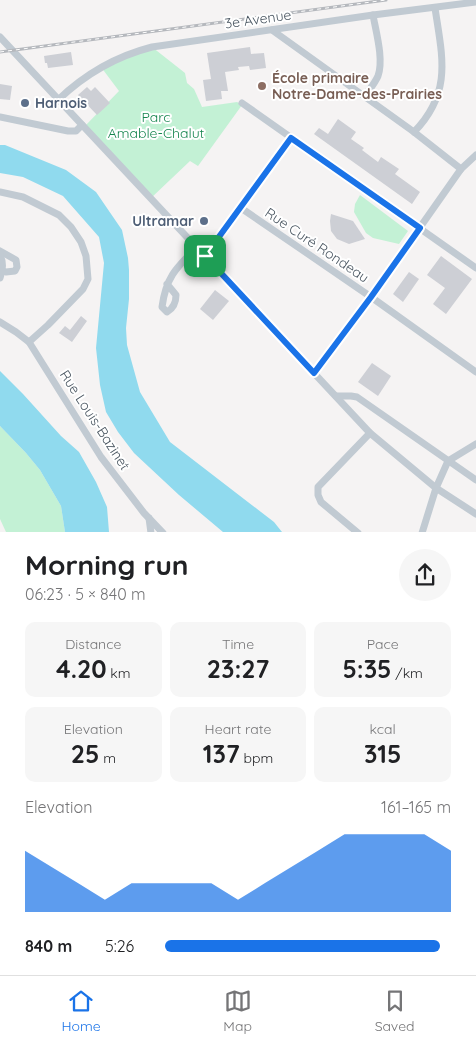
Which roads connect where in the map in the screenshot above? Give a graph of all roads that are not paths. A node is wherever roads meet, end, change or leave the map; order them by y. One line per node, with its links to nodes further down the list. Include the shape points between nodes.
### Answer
1 (476, 2): 2 (street, 3e Avenue)
2 (435, 8): 3 (street, 3e Avenue); 11 (street, via 442,76 439,93)
3 (373, 16): 4 (street, 3e Avenue); 6 (street, via 380,69)
4 (272, 30): 6 (street); 7 (street, 3e Avenue, via 144,49 101,67)
5 (0, 37): 7 (street)
6 (365, 96): 11 (street)
7 (58, 100): 10 (street)
8 (242, 103): 12 (street)
9 (0, 117): 10 (street, via 68,131)
10 (82, 125): 18 (street)
11 (414, 132): 14 (street)
12 (291, 138): 16 (street); 17 (street)
13 (476, 155): 14 (street)
14 (461, 169): 17 (street)
15 (0, 192): 27 (street, via 23,196 59,215 81,242 86,256 88,279 83,289)
16 (241, 208): 21 (street); 25 (street, Rue Curé Rondeau)
17 (420, 228): 22 (street); 25 (street)
18 (196, 247): 21 (street); 24 (street, via 179,264)
19 (0, 251): 23 (street, via 16,260 17,267 15,271)
20 (0, 256): 23 (street, via 3,263)
21 (205, 256): 29 (street)
22 (475, 265)
23 (1, 274)
24 (167, 284)
25 (371, 297): 28 (street, Rue Curé Rondeau); 29 (street)
26 (0, 322): 27 (street, Rue Louis-Bazinet)
27 (29, 342): 37 (street, Rue Louis-Bazinet, via 101,457)
28 (476, 372)
29 (314, 373): 30 (street)
30 (336, 396): 31 (street); 33 (street, via 357,397)
31 (370, 433): 35 (street); 40 (street, via 318,487 321,502)
32 (476, 444): 33 (street)
33 (448, 461): 34 (street); 35 (street)
34 (476, 480)
35 (436, 488): 36 (street); 41 (street)
36 (476, 514)
37 (149, 517): 38 (street); 39 (street, Rue Louis-Bazinet)
38 (151, 532)
39 (163, 532)
40 (358, 532)
41 (422, 532)

